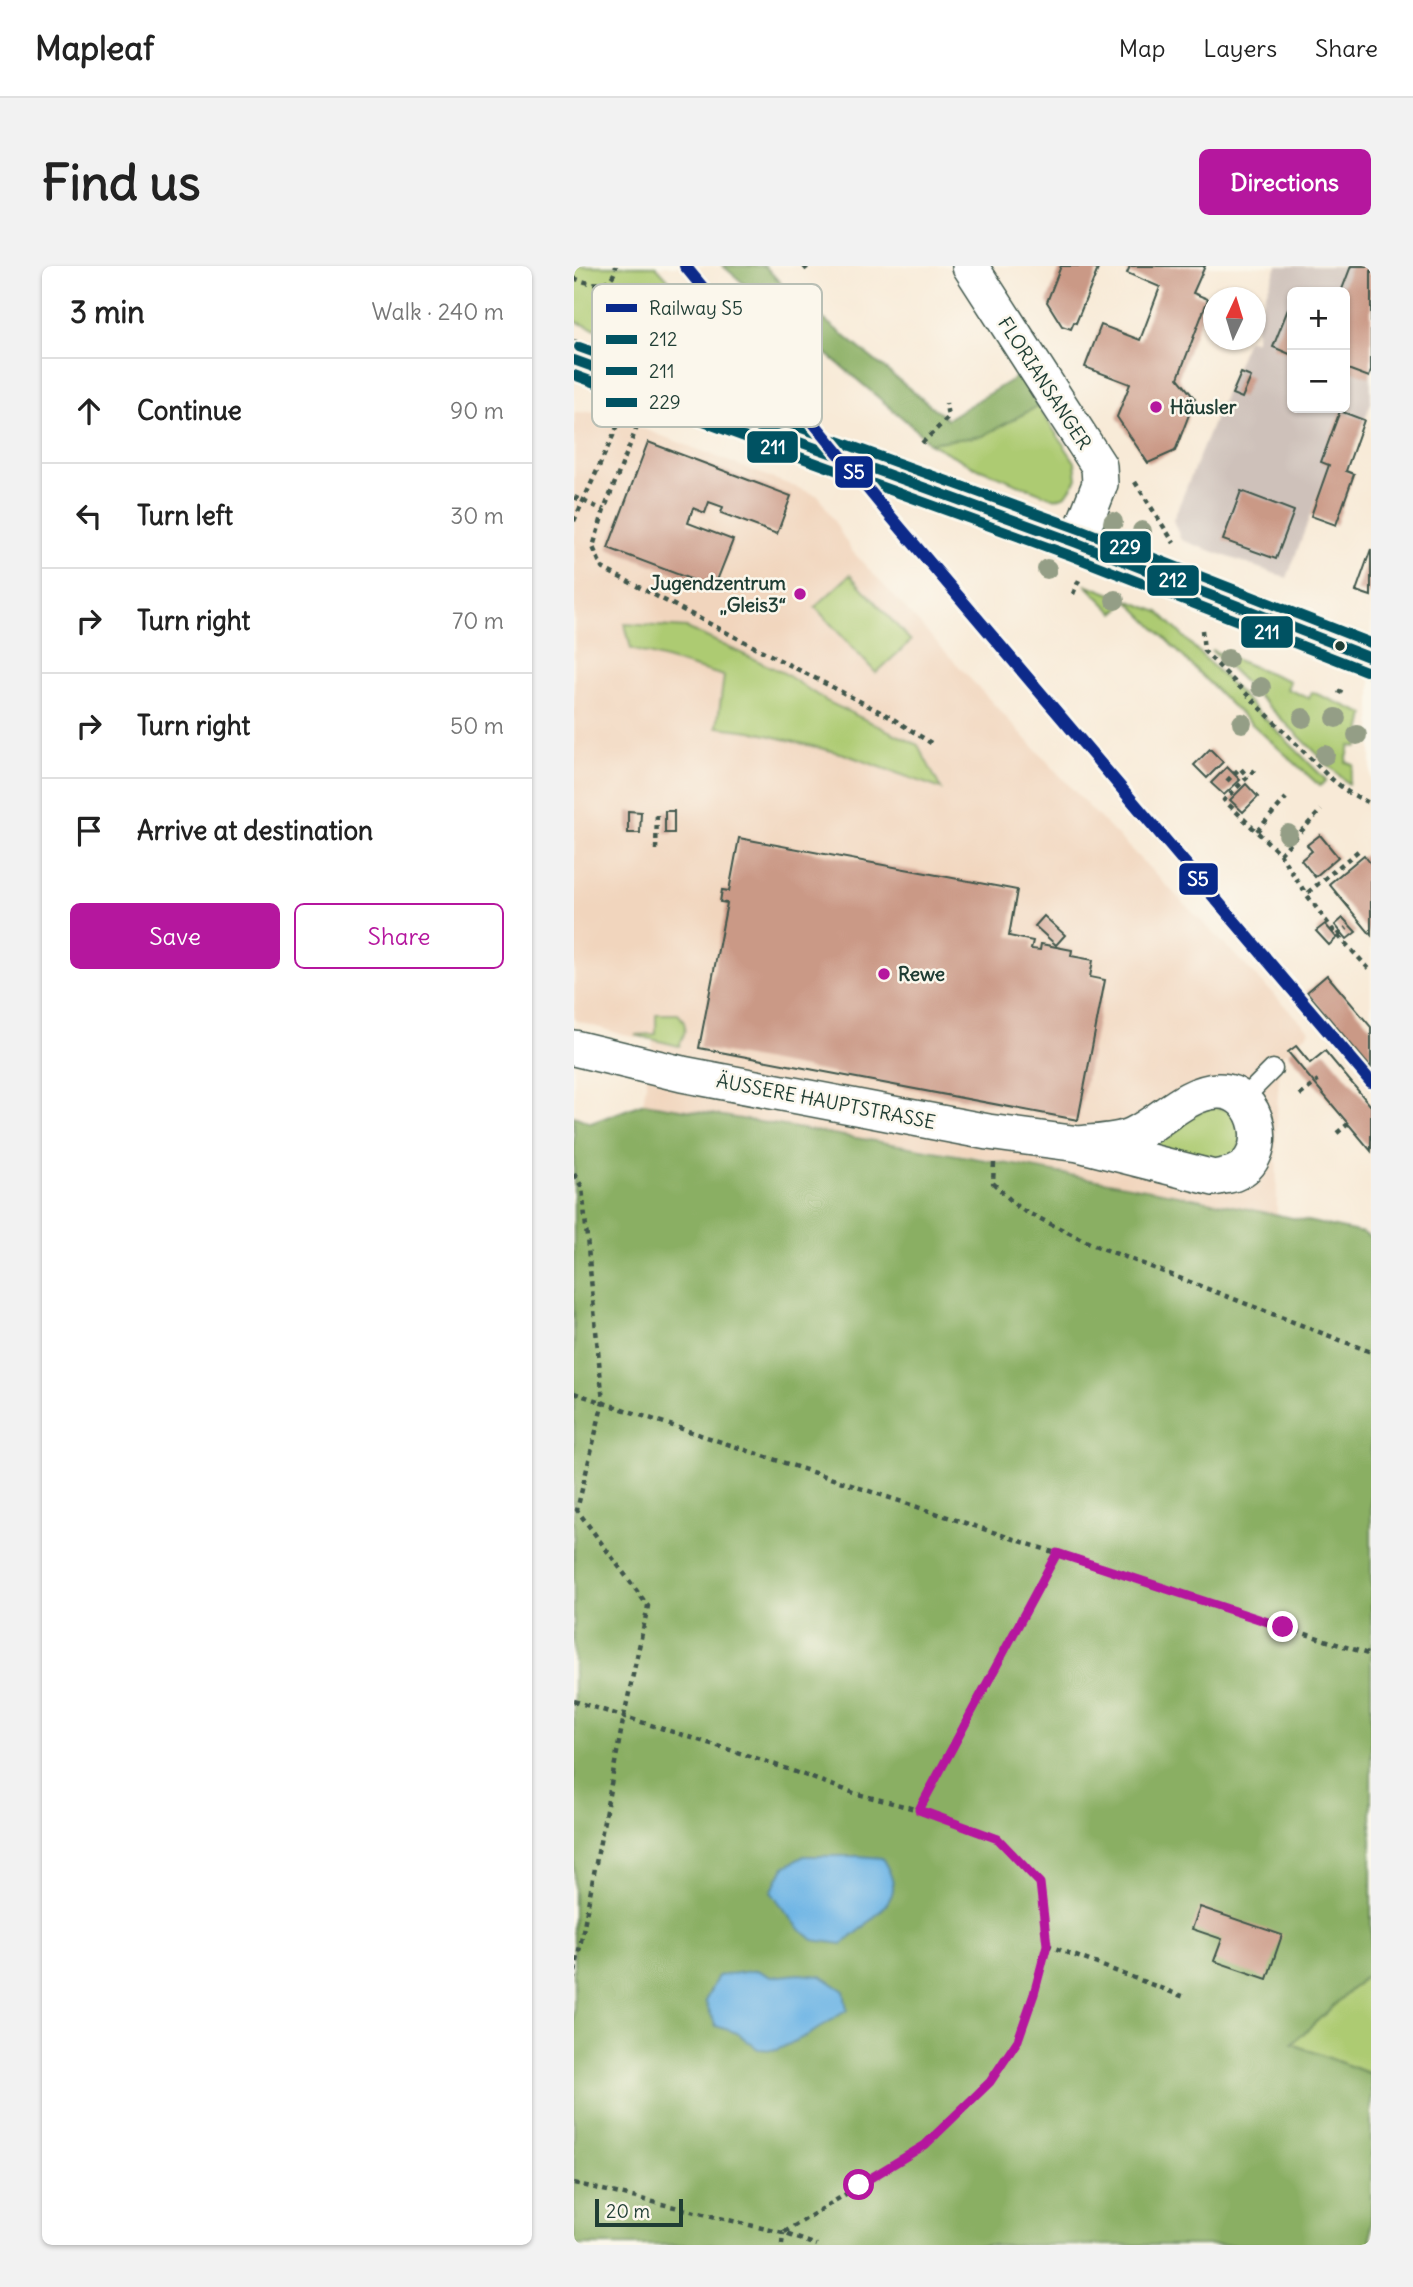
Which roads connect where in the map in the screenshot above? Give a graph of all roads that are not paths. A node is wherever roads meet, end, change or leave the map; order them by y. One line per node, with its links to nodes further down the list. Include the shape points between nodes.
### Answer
1 (970, 266): 5 (street, FLORIANSANGER, via 1099,466 1100,484)
2 (574, 360): 3 (street)
3 (592, 366)
4 (762, 427): 5 (street, via 873,467)
5 (1079, 559): 6 (street)
6 (1371, 658)
7 (574, 1048): 10 (street, ÄUSSERE HAUPTSTRASSE, via 682,1074 988,1132)
8 (1273, 1069): 9 (lane)
9 (1243, 1099): 10 (street, ÄUSSERE HAUPTSTRASSE, via 1222,1090 1200,1093 1131,1136); 10 (street, ÄUSSERE HAUPTSTRASSE, via 1259,1135 1254,1158 1236,1173 1214,1178)
10 (1079, 1144)

